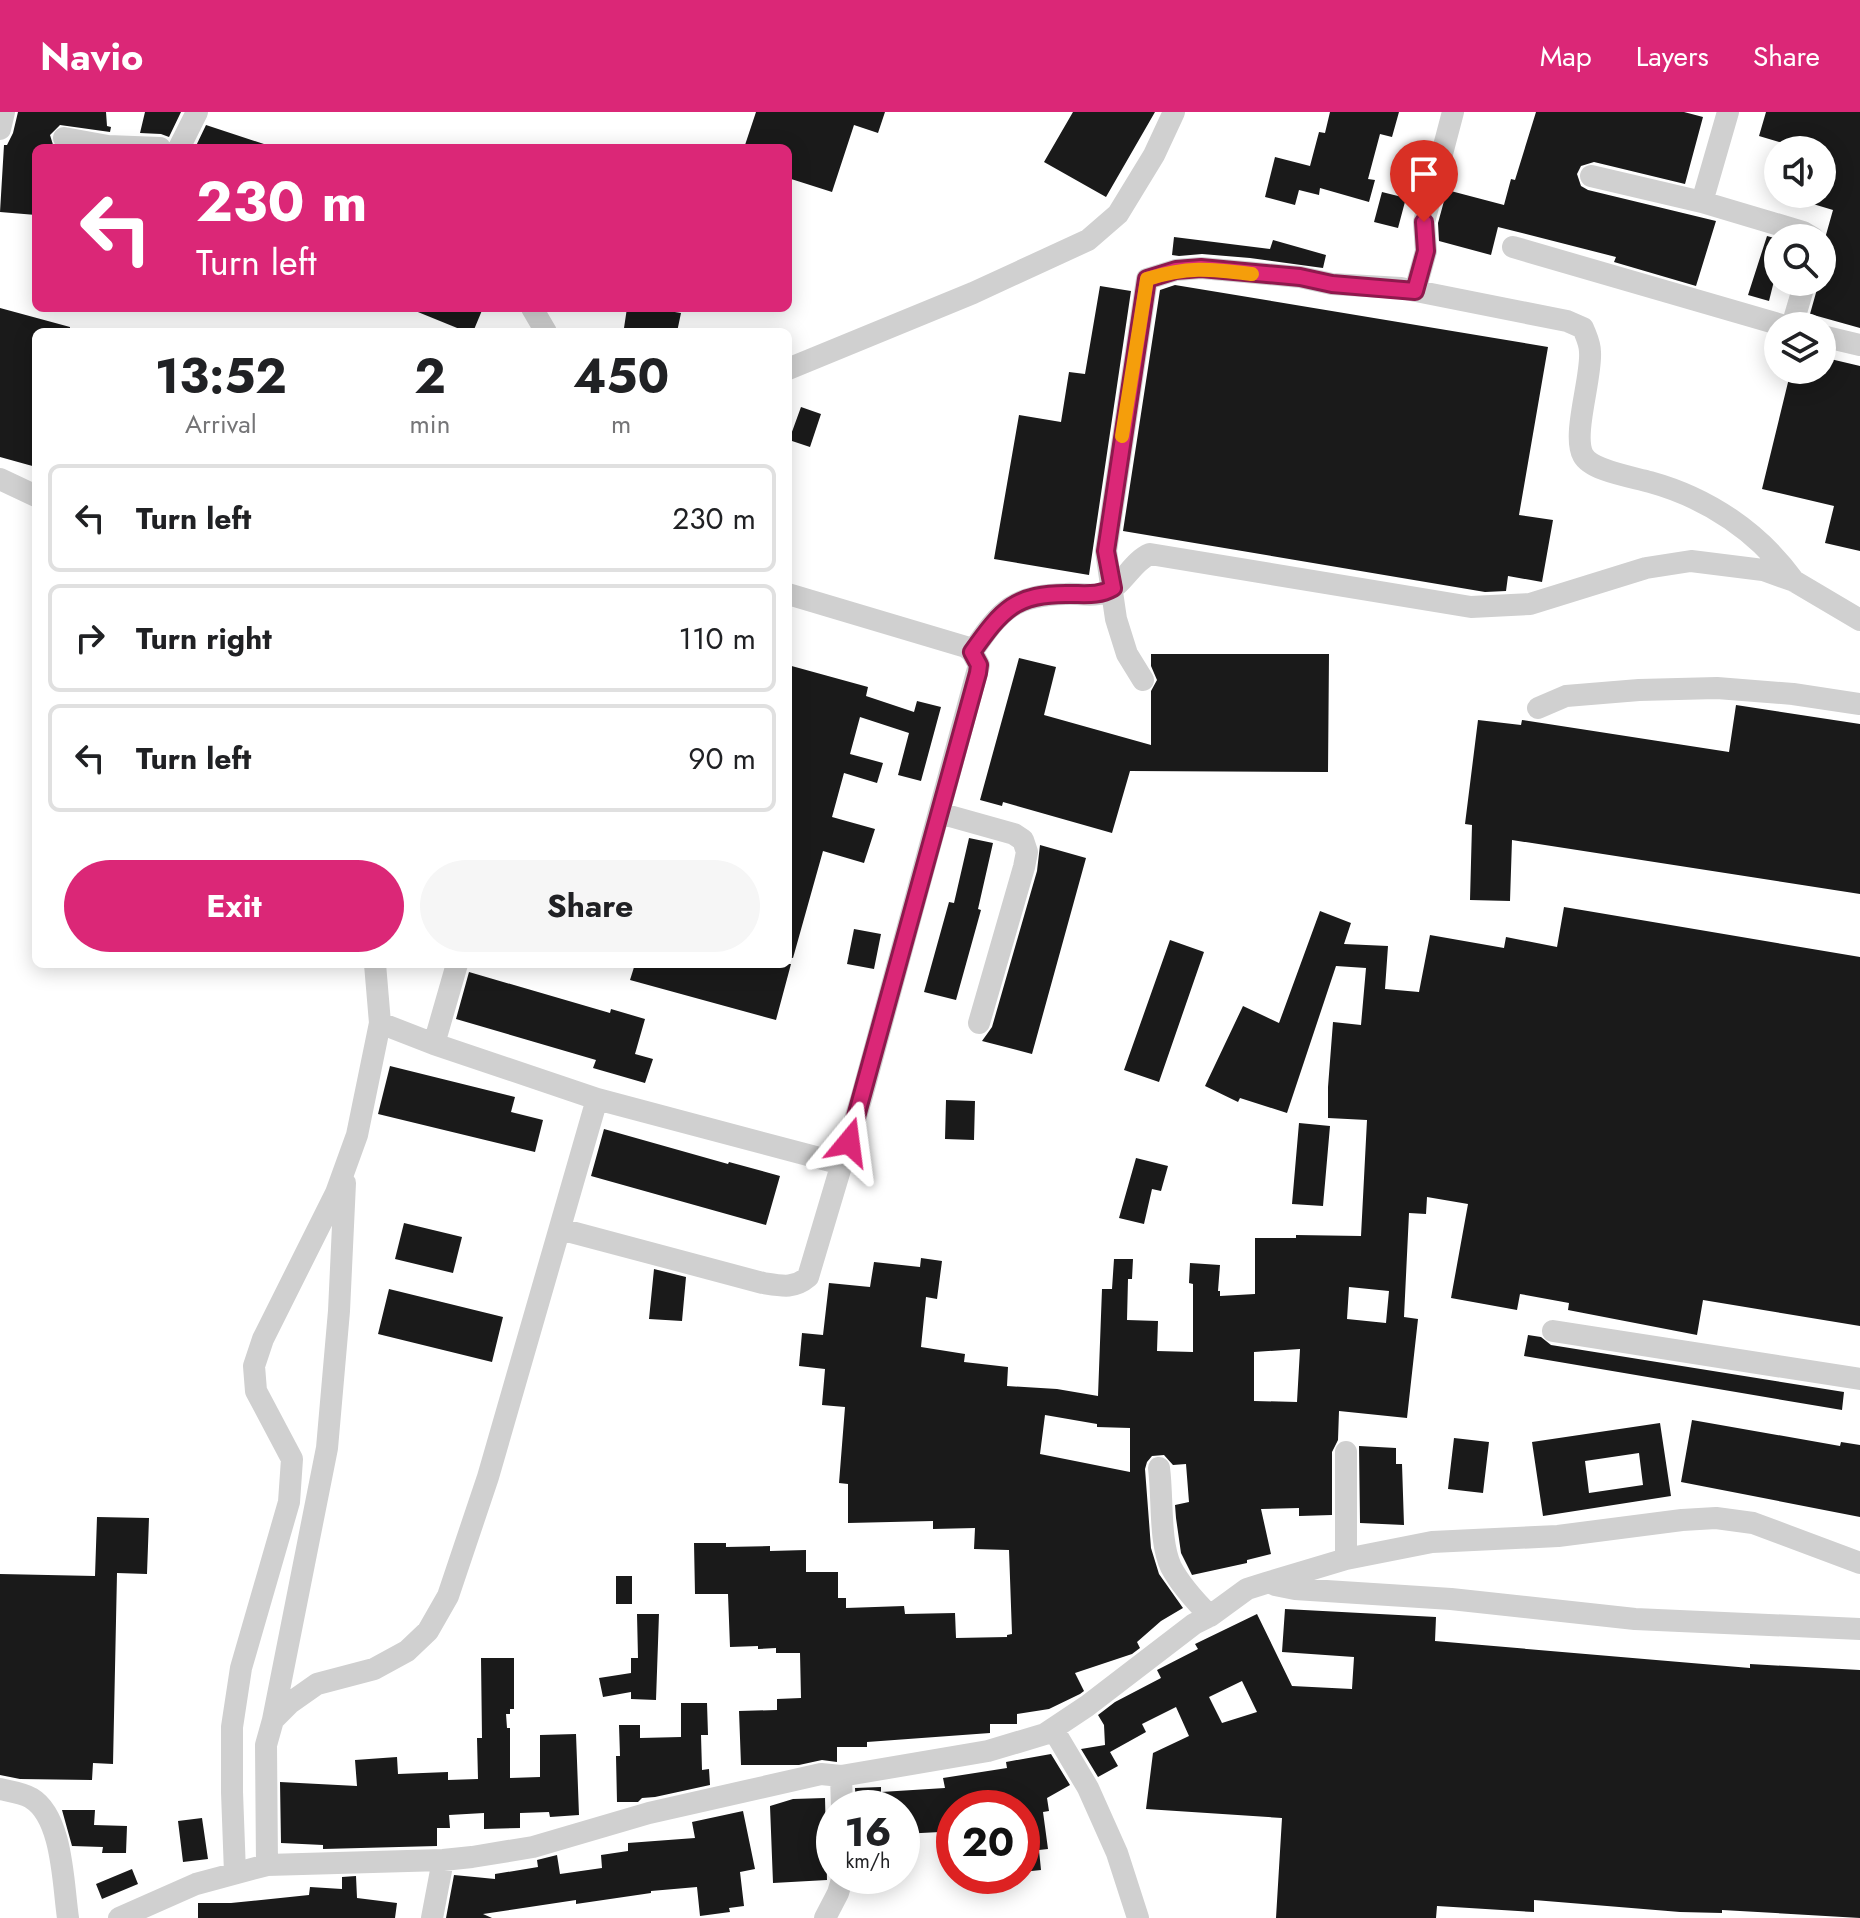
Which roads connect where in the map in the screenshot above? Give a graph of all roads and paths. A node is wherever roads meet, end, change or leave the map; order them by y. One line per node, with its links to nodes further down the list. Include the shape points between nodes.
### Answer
1 (4, 112): 6 (street)
2 (197, 112): 9 (street)
3 (1174, 112): 18 (street, via 1118,214 1088,240)
4 (1453, 112): 14 (street, via 1424,222 1426,251)
5 (1728, 112): 11 (street)
6 (0, 129)
7 (64, 138): 8 (street)
8 (97, 144)
9 (181, 144)
10 (1591, 176): 11 (street)
11 (1702, 202): 12 (street)
12 (1776, 224)
13 (1513, 247): 15 (street)
14 (1415, 291): 21 (street, via 1583,328 1591,355 1579,441 1583,456 1594,467 1680,491 1706,504 1751,534); 22 (street, via 1201,268 1147,279 1106,551)
15 (1764, 320)
16 (1836, 339): 17 (street)
17 (1860, 345)
18 (792, 367)
19 (0, 479): 20 (street)
20 (32, 494)
21 (1794, 581): 22 (street, via 1763,570 1691,561 1646,568 1530,604 1471,607 1158,553 1142,557); 24 (street)
22 (1113, 588): 25 (street, via 1102,594 1033,597 1010,605); 26 (street, via 1127,654)
23 (792, 595): 25 (street)
24 (1860, 620)
25 (972, 652): 29 (street, via 978,673)
26 (1143, 680)
27 (1860, 704): 28 (street, via 1717,688 1566,696)
28 (1538, 708)
29 (939, 813): 33 (street, via 1014,834 1027,852); 37 (street)
30 (375, 968): 32 (street)
31 (456, 968): 34 (street)
32 (380, 1023): 34 (street); 36 (street, via 357,1135)
33 (979, 1023)
34 (434, 1044): 35 (street)
35 (597, 1099): 37 (street); 38 (street)
36 (346, 1162): 41 (street); 43 (street, via 254,1366 256,1391)
37 (842, 1164): 38 (street, via 808,1277 798,1285 763,1283)
38 (560, 1229): 50 (street, via 488,1477 448,1596 428,1631 407,1651 374,1669 317,1684)
39 (1553, 1331): 40 (street)
40 (1860, 1379)
41 (327, 1448): 43 (street); 50 (street)
42 (1346, 1452): 45 (street)
43 (292, 1459): 57 (street, via 289,1502 241,1668 232,1727)
44 (1159, 1468): 48 (street, via 1171,1566)
45 (1346, 1559): 46 (street, via 1432,1542 1558,1536 1716,1518 1753,1523); 47 (street)
46 (1860, 1563)
47 (1266, 1583): 48 (street, via 1247,1589); 49 (street, via 1635,1619)
48 (1210, 1616): 51 (street)
49 (1860, 1629)
50 (273, 1720): 56 (street, via 266,1745)
51 (1053, 1729): 52 (street, via 988,1751); 63 (street, via 1088,1788)
52 (841, 1776): 54 (street); 55 (street, via 821,1774 649,1813 533,1847)
53 (0, 1789): 59 (street, via 31,1798 57,1837)
54 (841, 1790)
55 (443, 1860): 56 (street); 61 (street)
56 (267, 1865): 57 (street)
57 (235, 1873): 60 (street)
58 (837, 1894): 62 (street)
59 (68, 1918)
60 (119, 1918)
61 (432, 1918)
62 (825, 1918)
63 (1138, 1918)

